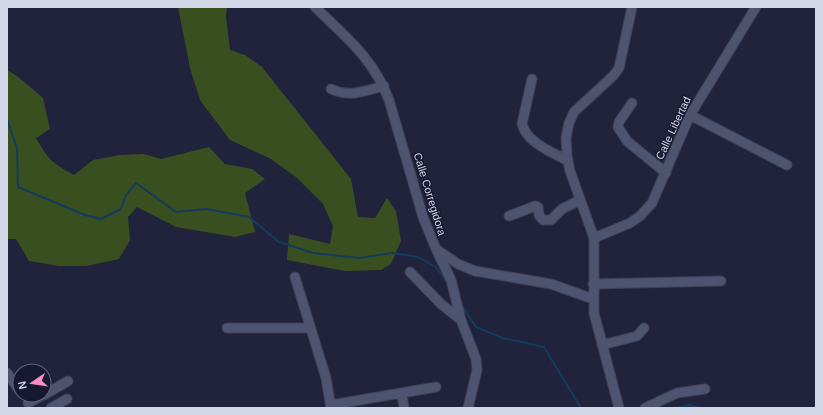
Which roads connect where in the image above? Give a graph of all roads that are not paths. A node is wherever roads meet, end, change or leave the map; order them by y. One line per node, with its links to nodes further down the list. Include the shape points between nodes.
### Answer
1 (315, 7): 5 (street, Calle Corregidora, via 359,50 372,65)
2 (632, 7): 9 (street, via 619,68 574,112 569,123 566,138)
3 (756, 7): 8 (street, Calle Libertad)
4 (532, 79): 9 (street, via 523,129 537,144)
5 (384, 86): 6 (street, via 351,94); 15 (street, Calle Corregidora, via 423,217)
6 (331, 89)
7 (632, 103): 11 (street, via 618,127 627,141)
8 (690, 115): 10 (street); 11 (street, Calle Libertad)
9 (568, 161): 12 (street)
10 (787, 165)
11 (666, 172): 14 (street, Calle Libertad, via 652,203 640,216 630,223)
12 (580, 200): 13 (street, via 562,209 551,220 543,220 538,207 535,206); 14 (street)
13 (509, 216)
14 (594, 238): 19 (street)
15 (436, 248): 20 (street, via 458,264 475,270 551,284); 21 (street, Calle Corregidora, via 455,291)
16 (410, 272): 21 (street, via 441,304)
17 (295, 277): 23 (street)
18 (720, 281): 19 (street)
19 (593, 284): 20 (street)
20 (593, 299): 25 (street)
21 (461, 320): 35 (street, Calle Corregidora, via 477,370)
22 (227, 328): 23 (street)
23 (310, 328): 32 (street, via 326,378)
24 (644, 328): 25 (street, via 637,336)
25 (602, 345): 36 (street)
26 (68, 381): 29 (street)
27 (436, 387): 30 (street)
28 (705, 389): 37 (street, via 677,393)
29 (52, 390)
30 (402, 394): 32 (street); 34 (street)
31 (67, 399): 33 (street)
32 (331, 406)
33 (51, 408)
34 (404, 408)
35 (468, 408)
36 (619, 408)
37 (645, 408)

